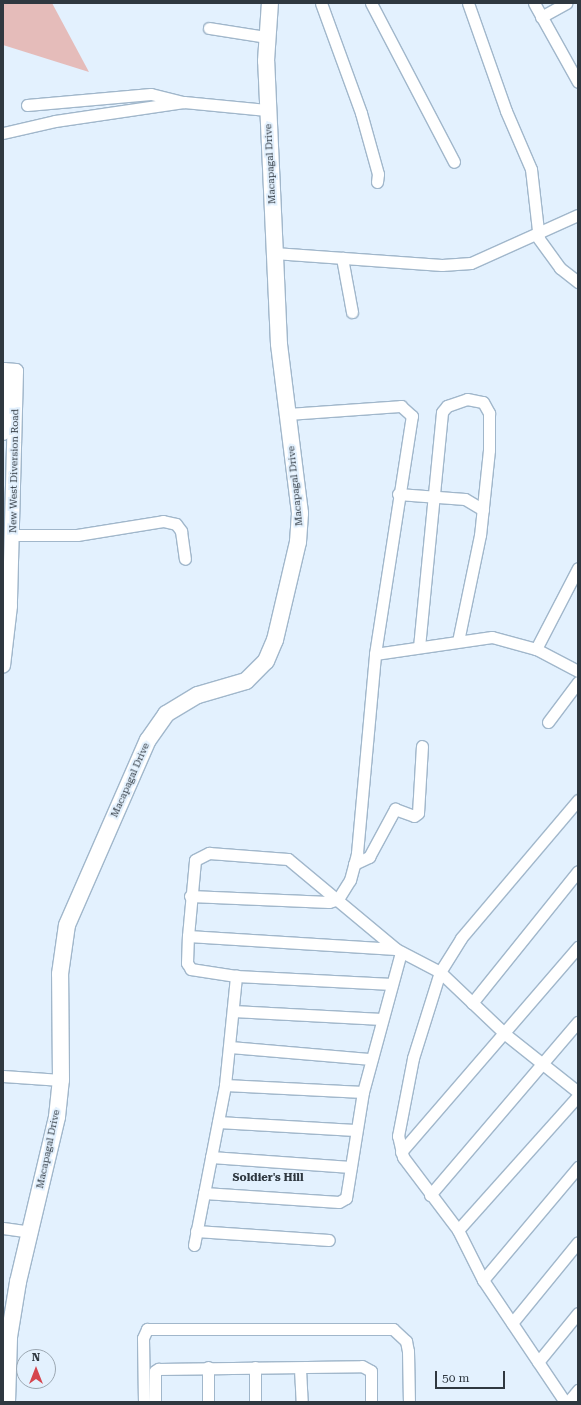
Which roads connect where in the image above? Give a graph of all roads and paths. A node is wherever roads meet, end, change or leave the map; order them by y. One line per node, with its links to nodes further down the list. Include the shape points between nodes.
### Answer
1 (270, 3): 9 (main road, Macapagal Drive)
2 (321, 3): 16 (street, via 360,113 378,174)
3 (371, 3): 15 (street)
4 (468, 3): 18 (street, via 531,169)
5 (534, 3): 7 (street)
6 (566, 3): 7 (street)
7 (541, 17): 10 (street)
8 (209, 28): 9 (street)
9 (266, 37): 13 (main road, Macapagal Drive)
10 (578, 82)
11 (184, 102): 12 (street, via 150,94); 13 (street); 14 (street, via 62,120)
12 (27, 105)
13 (267, 110): 19 (main road, Macapagal Drive)
14 (3, 132)
15 (454, 162)
16 (377, 182)
17 (578, 215): 18 (street)
18 (536, 231): 20 (street, via 471,263 442,265); 21 (street, via 551,257)
19 (274, 253): 20 (street); 24 (main road, Macapagal Drive)
20 (342, 258): 22 (street)
21 (578, 282)
22 (352, 312)
23 (10, 371): 25 (street, New West Diversion Road); 29 (street, New West Diversion Road)
24 (286, 414): 26 (street, via 406,407 412,421); 61 (main road, Macapagal Drive, via 300,530 275,640 258,673 232,688 181,703 166,714 148,740 67,925 60,974)
25 (3, 433)
26 (398, 494): 27 (street); 35 (street)
27 (435, 495): 28 (street, via 465,499); 28 (street, via 442,412 458,402 477,400 488,413); 33 (street)
28 (483, 510): 32 (street)
29 (12, 535): 30 (street, via 77,535 163,521 176,524 181,531); 36 (street, New West Diversion Road)
30 (185, 559)
31 (578, 568): 34 (street)
32 (458, 641): 33 (street); 34 (street, via 492,637)
33 (419, 647): 35 (street)
34 (536, 649): 37 (street)
35 (375, 654): 42 (street)
36 (3, 666)
37 (578, 670)
38 (578, 682): 39 (street)
39 (548, 722)
40 (422, 746): 42 (street, via 418,813 414,816 394,809 370,857)
41 (578, 800): 49 (street, via 461,938)
42 (354, 864): 45 (street, via 350,880)
43 (578, 870): 52 (street)
44 (190, 896): 45 (street, via 312,903); 45 (street, via 195,860 209,853 283,857); 46 (street)
45 (338, 899): 48 (street)
46 (188, 936): 48 (street); 50 (street, via 187,964 191,969)
47 (578, 948): 56 (street)
48 (399, 950): 49 (street); 51 (street)
49 (440, 972): 52 (street); 68 (street, via 413,1058 399,1124)
50 (236, 976): 51 (street); 53 (street)
51 (392, 984): 54 (street)
52 (472, 1003): 56 (street)
53 (233, 1011): 54 (street); 57 (street)
54 (382, 1019): 58 (street)
55 (578, 1022): 59 (street)
56 (505, 1034): 59 (street); 68 (street)
57 (230, 1047): 58 (street); 62 (street)
58 (371, 1059): 63 (street)
59 (542, 1064): 64 (street); 73 (street)
60 (3, 1076): 61 (street)
61 (61, 1080): 77 (main road, Macapagal Drive, via 57,1117)
62 (225, 1085): 63 (street); 66 (street)
63 (362, 1092): 67 (street)
64 (578, 1092)
65 (578, 1096): 75 (street)
66 (218, 1122): 67 (street); 69 (street)
67 (355, 1130): 70 (street)
68 (401, 1152): 73 (street)
69 (211, 1156): 70 (street); 72 (street)
70 (351, 1167): 72 (street, via 346,1198 339,1202)
71 (578, 1167): 81 (street)
72 (204, 1193): 76 (street)
73 (430, 1195): 75 (street)
74 (3, 1228): 77 (street)
75 (458, 1230): 81 (street)
76 (196, 1231): 78 (street); 80 (street)
77 (30, 1232): 84 (main road, Macapagal Drive)
78 (329, 1240)
79 (578, 1242): 83 (street)
80 (194, 1245)
81 (483, 1280): 83 (street)
82 (578, 1313): 85 (street)
83 (512, 1323): 85 (street)
84 (6, 1337): 89 (main road, Macapagal Drive)
85 (538, 1362): 99 (street)
86 (208, 1367): 87 (street); 93 (street, via 154,1371); 94 (street)
87 (255, 1367): 88 (street); 95 (street)
88 (300, 1369): 96 (street); 97 (street, via 369,1368)
89 (5, 1386): 91 (main road, Macapagal Drive)
90 (578, 1390): 100 (street)
91 (7, 1402)
92 (144, 1402): 98 (street, via 142,1338 147,1329 393,1329 406,1341)
93 (155, 1402)
94 (208, 1402)
95 (255, 1402)
96 (302, 1402)
97 (371, 1402)
98 (409, 1402)
99 (565, 1402)
100 (568, 1402)

